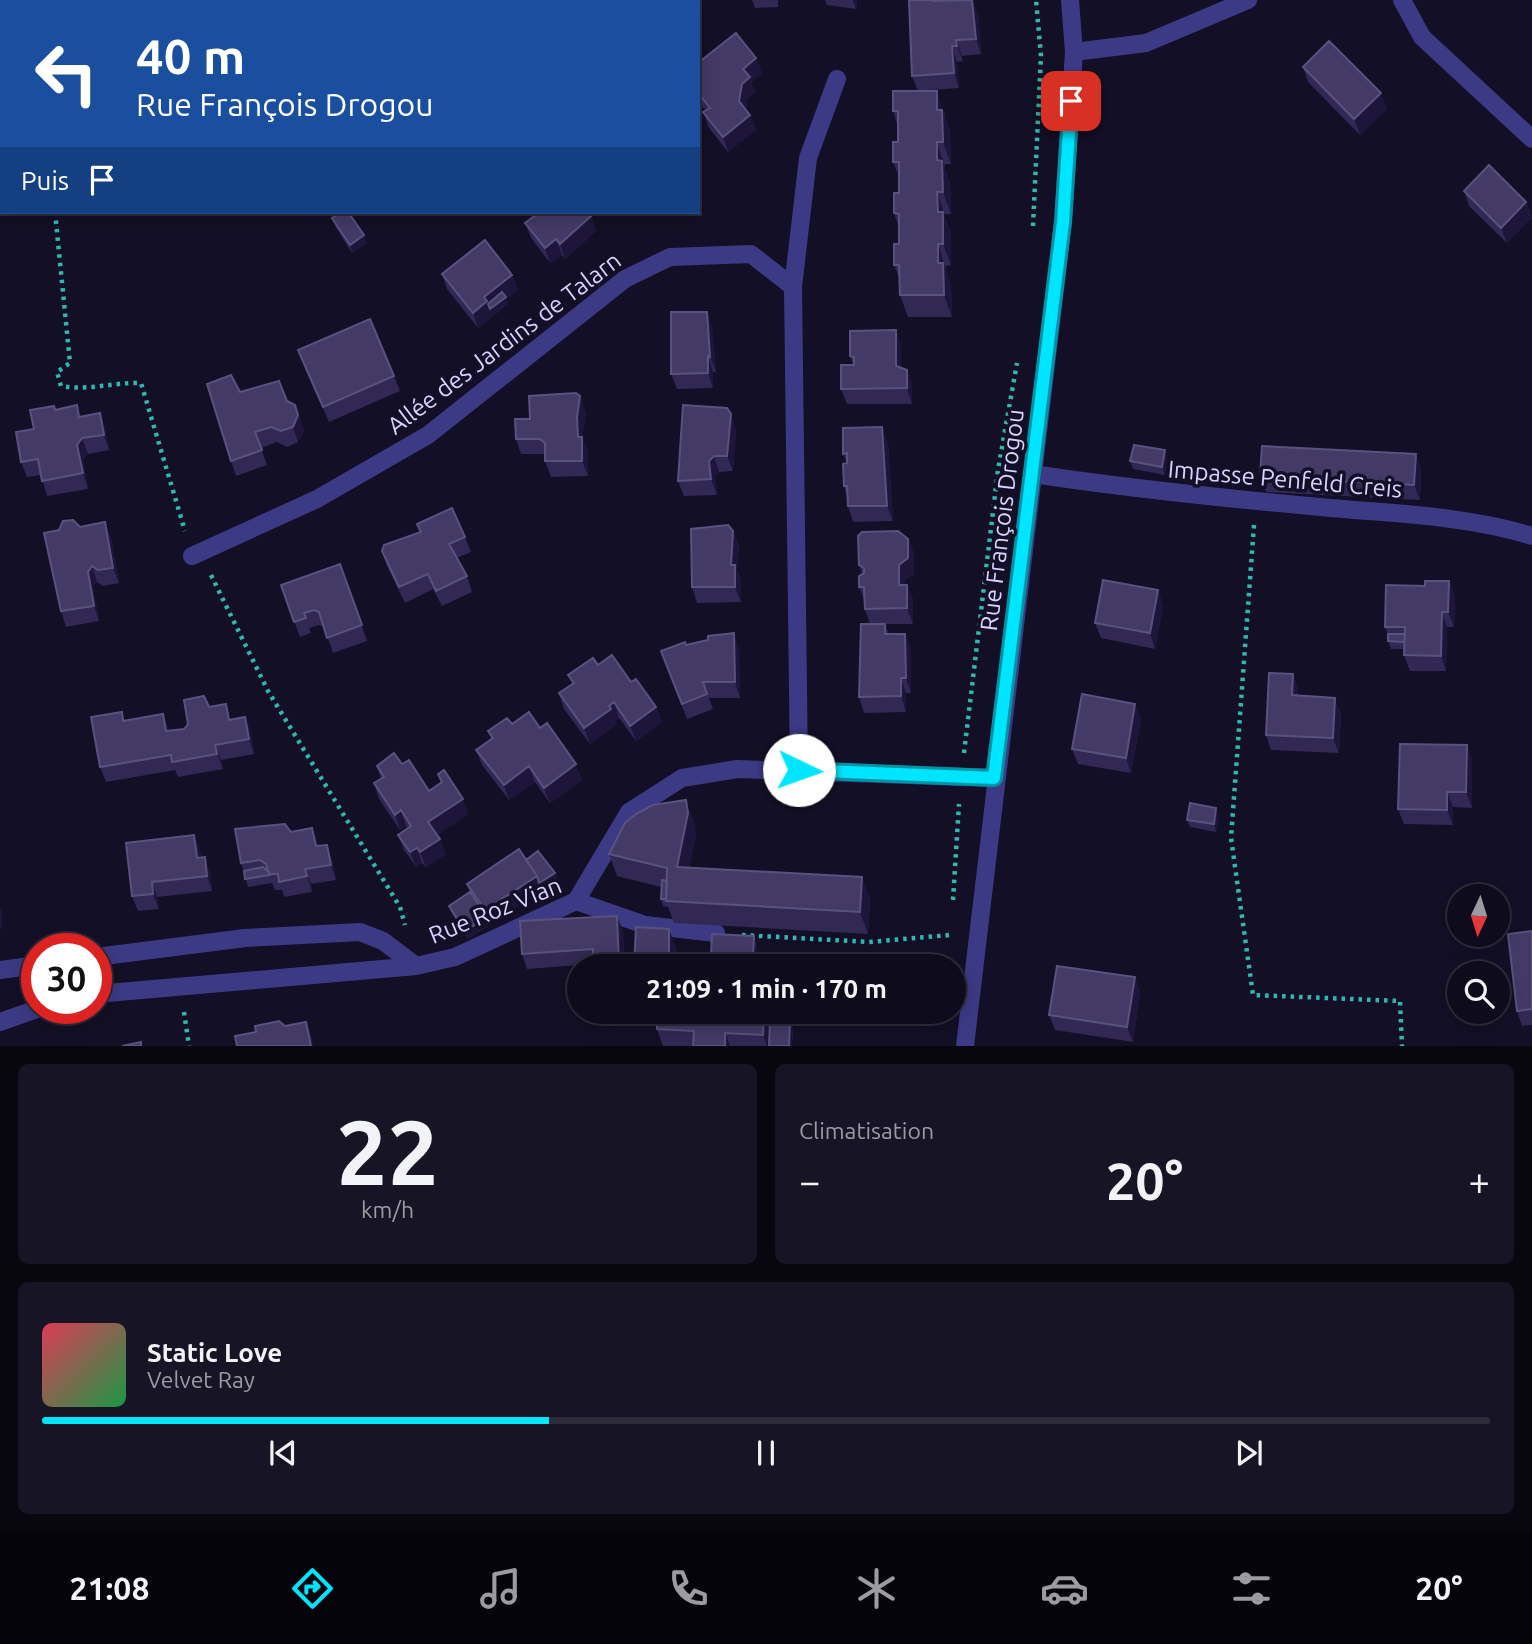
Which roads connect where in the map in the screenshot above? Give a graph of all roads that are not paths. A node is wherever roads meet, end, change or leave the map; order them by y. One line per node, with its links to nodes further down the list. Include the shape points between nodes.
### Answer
1 (1069, 0): 4 (street, Rue François Drogou)
2 (1248, 0): 4 (street, via 1146,43)
3 (1402, 0): 6 (street, via 1422,37)
4 (1074, 52): 8 (street, Rue François Drogou, via 1063,222)
5 (837, 79): 7 (street, via 808,158)
6 (1532, 139)
7 (793, 287): 10 (street, Allée des Jardins de Talarn, via 751,254 670,257 625,279 428,435 317,499); 11 (street)
8 (1033, 474): 9 (street, Impasse Penfeld Creis, via 1117,487 1475,522); 12 (street, Rue François Drogou)
9 (1532, 536)
10 (196, 554)
11 (799, 770): 12 (street); 13 (street, via 737,769 682,778 629,812)
12 (994, 778): 22 (street, Rue François Drogou)
13 (576, 901): 14 (street, Rue Roz Vian, via 645,925); 16 (street, Rue Roz Vian, via 455,957)
14 (716, 933)
15 (112, 955): 16 (street, via 245,938 360,932 383,941)
16 (416, 966): 19 (street, Rue Roz Vian)
17 (21, 967): 18 (street)
18 (0, 970)
19 (112, 993)
20 (21, 1015): 21 (street)
21 (0, 1022)
22 (965, 1045)

